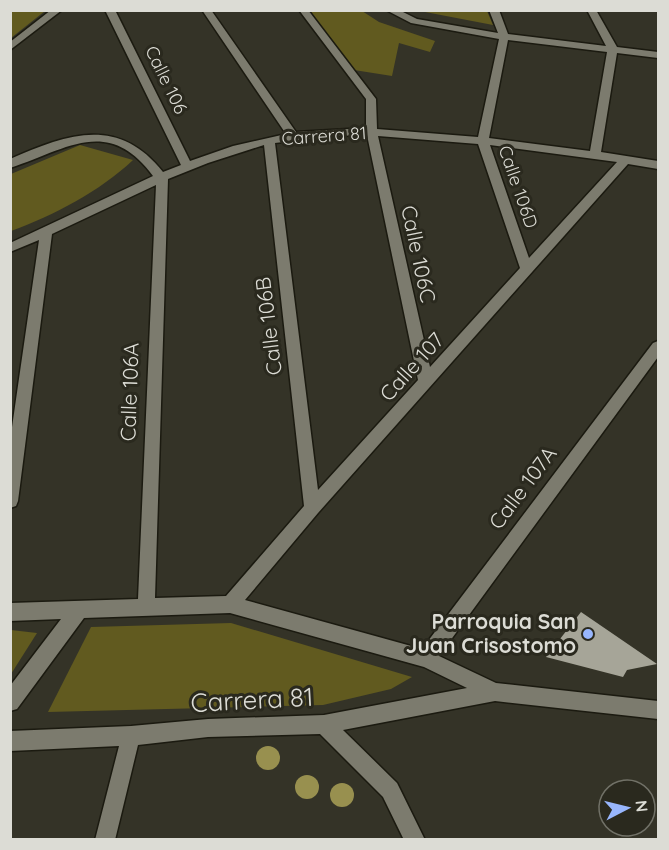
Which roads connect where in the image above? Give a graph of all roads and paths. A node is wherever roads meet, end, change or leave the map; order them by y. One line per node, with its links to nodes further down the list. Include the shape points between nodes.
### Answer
1 (58, 10): 9 (street)
2 (110, 10): 20 (street, Calle 106)
3 (207, 10): 13 (street)
4 (303, 10): 12 (street, via 370,99)
5 (390, 10): 8 (street, via 414,21)
6 (494, 10): 8 (street)
7 (591, 10): 10 (street)
8 (504, 37): 10 (street); 15 (street, Calle 106D)
9 (10, 47)
10 (613, 49): 11 (street); 16 (street)
11 (658, 55)
12 (372, 132): 13 (street, Carrera 81); 15 (street, Carrera 81); 27 (street, Calle 106C)
13 (293, 136): 14 (street, Carrera 81)
14 (269, 140): 20 (street, Carrera 81); 29 (street, Calle 106B)
15 (483, 141): 16 (street, Carrera 81); 25 (street, Calle 106D)
16 (595, 155): 17 (street, Carrera 81)
17 (630, 159): 19 (street, Carrera 81); 21 (street); 25 (street, Calle 107)
18 (10, 164): 22 (street, via 54,144 98,137 139,152)
19 (658, 165)
20 (187, 166): 22 (street, Carrera 81)
21 (658, 176)
22 (162, 178): 23 (street, Carrera 81); 31 (street, Calle 106A)
23 (46, 233): 24 (street, Carrera 81); 28 (street)
24 (10, 248)
25 (527, 270): 27 (street, Calle 107)
26 (658, 347): 34 (street, Calle 107A)
27 (426, 384): 29 (street, Calle 107)
28 (10, 501)
29 (312, 508): 30 (street, Calle 107)
30 (230, 604): 31 (street, Carrera 81); 34 (street, Carrera 81)
31 (146, 608): 32 (street, Carrera 81)
32 (79, 610): 33 (street, Carrera 81); 36 (street)
33 (10, 612)
34 (426, 659): 35 (street, Carrera 81)
35 (495, 692): 37 (street, Carrera 81); 38 (street, Carrera 81)
36 (10, 702)
37 (658, 710)
38 (324, 724): 39 (street, Carrera 81, via 208,728); 42 (street, via 390,790)
39 (131, 736): 40 (street, Carrera 81); 41 (street)
40 (10, 741)
41 (105, 840)
42 (415, 840)

